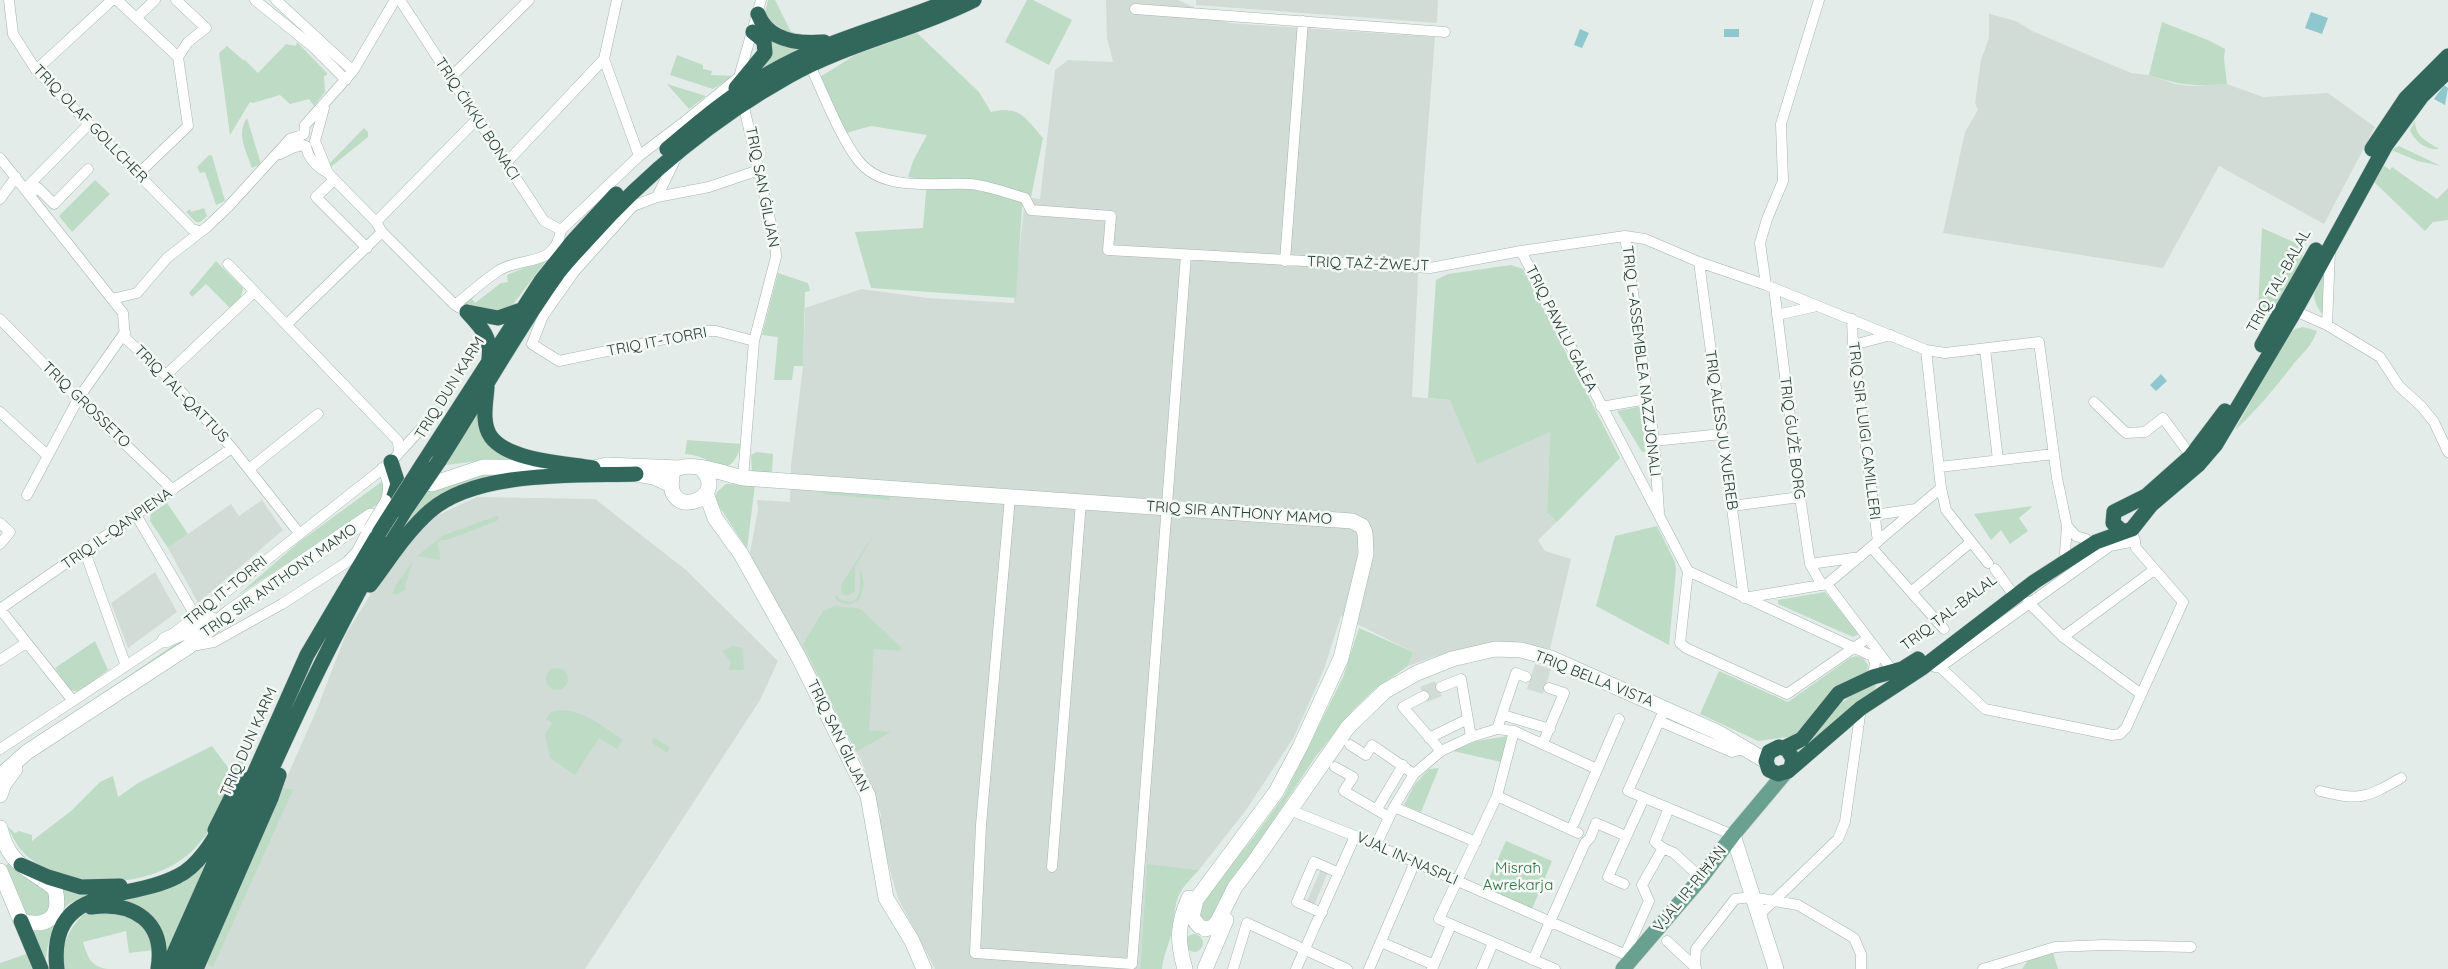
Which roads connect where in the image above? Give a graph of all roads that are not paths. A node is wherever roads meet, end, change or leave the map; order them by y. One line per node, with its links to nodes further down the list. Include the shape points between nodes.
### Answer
1 (9, 0): 26 (street, TRIQ OLAF GOLLCHER, via 13,34)
2 (112, 0): 26 (street)
3 (117, 0): 17 (street)
4 (154, 0): 17 (street)
5 (176, 0): 23 (street, via 206,28 188,42)
6 (255, 0): 28 (street)
7 (276, 0): 28 (street)
8 (395, 0): 28 (street)
9 (400, 0): 29 (street, TRIQ ĊIKKU BONACI)
10 (529, 0): 29 (street)
11 (617, 0): 24 (street)
12 (951, 0): 21 (highway, TRIQ DUN KARM)
13 (974, 0): 25 (highway, TRIQ DUN KARM, via 946,14)
14 (1819, 0): 59 (street, TRIQ ĠUŻÈ BORG, via 1781,124 1784,181 1760,243)
15 (760, 7): 19 (street); 21 (highway, via 762,25 782,38 804,44)
16 (1135, 9): 18 (street)
17 (136, 17): 23 (street)
18 (1303, 21): 20 (street); 56 (street)
19 (753, 32): 30 (highway, via 764,41 765,53); 36 (street, via 739,77)
20 (1445, 32)
21 (842, 41): 30 (highway, TRIQ DUN KARM, via 771,71)
22 (2448, 56): 93 (highway, TRIQ TAL-BALAL, via 2406,98 2379,137 2227,408)
23 (178, 57): 41 (street, via 188,126)
24 (604, 59): 36 (street); 38 (street)
25 (810, 65): 31 (highway, TRIQ DUN KARM); 55 (street, TRIQ TAŻ-ŻWEJT, via 858,161 871,172 906,183 970,184 1025,198 1031,210 1110,216 1108,250)
26 (36, 70): 33 (street, TRIQ OLAF GOLLCHER)
27 (2448, 71): 52 (highway, TRIQ TAL-BALAL, via 2422,96 2386,145)
28 (350, 76): 34 (street, via 329,99)
29 (450, 78): 32 (street, TRIQ ĊIKKU BONACI)
30 (728, 99): 64 (highway, TRIQ DUN KARM, via 609,200)
31 (743, 103): 35 (highway, TRIQ DUN KARM); 40 (street, TRIQ SAN ĠILJAN)
32 (478, 118): 38 (street, TRIQ ĊIKKU BONACI); 47 (street)
33 (88, 125): 41 (street, TRIQ OLAF GOLLCHER); 44 (street)
34 (307, 140): 42 (street, via 307,154 318,168); 49 (street, via 275,156)
35 (679, 152): 45 (street, TRIQ DUN KARM); 79 (highway, TRIQ DUN KARM, via 618,206 559,272)
36 (638, 156): 48 (street)
37 (0, 158): 43 (street, TRIQ TAL-QATTUS)
38 (506, 163): 48 (street, TRIQ ĊIKKU BONACI, via 544,221)
39 (88, 169): 44 (street, via 54,204 38,188)
40 (759, 170): 45 (street, via 709,187); 73 (street, TRIQ SAN ĠILJAN, via 776,257)
41 (138, 174): 49 (street, TRIQ OLAF GOLLCHER, via 192,229)
42 (331, 176): 47 (street); 53 (street, via 316,197)
43 (16, 177): 44 (street, TRIQ TAL-QATTUS); 46 (street)
44 (28, 191): 61 (street, TRIQ TAL-QATTUS)
45 (657, 197): 73 (street, TRIQ IT-TORRI, via 633,206 574,272 543,316 532,344 559,361 703,330)
46 (0, 199)
47 (376, 222): 50 (street)
48 (561, 230): 63 (street, via 560,241 542,258 499,270)
49 (199, 232): 61 (street, via 167,258 137,293)
50 (382, 232): 53 (street); 63 (street)
51 (1625, 236): 54 (street, TRIQ TAŻ-ŻWEJT); 57 (street, TRIQ TAŻ-ŻWEJT, via 1645,240); 81 (street, TRIQ L-ASSEMBLEA NAZZJONALI)
52 (2330, 246): 65 (highway, TRIQ TAL-BALAL); 70 (street)
53 (367, 248): 69 (street)
54 (1521, 251): 56 (street, TRIQ TAŻ-ŻWEJT, via 1430,268); 83 (street, TRIQ PAWLU GALEA)
55 (1186, 255): 56 (street, TRIQ TAŻ-ŻWEJT); 114 (street)
56 (1285, 261)
57 (1700, 262): 59 (street, TRIQ TAŻ-ŻWEJT); 87 (street, TRIQ ALESSJU XUEREB)
58 (228, 264): 60 (street)
59 (1770, 287): 62 (street, TRIQ TAŻ-ŻWEJT); 66 (street, TRIQ ĠUŻÈ BORG)
60 (254, 292): 69 (street); 78 (street)
61 (112, 299): 71 (street, TRIQ TAL-QATTUS, via 122,313)
62 (1817, 306): 66 (street); 68 (street, TRIQ TAŻ-ŻWEJT)
63 (461, 308): 64 (highway, via 498,318); 77 (highway, via 489,340)
64 (520, 310): 77 (highway, TRIQ DUN KARM)
65 (2295, 311): 70 (street); 123 (highway, TRIQ TAL-BALAL, via 2216,444 2198,465)
66 (1777, 315): 110 (street, TRIQ ĠUŻÈ BORG)
67 (0, 319): 80 (street, TRIQ GROSSETO)
68 (1852, 319): 72 (street, TRIQ TAŻ-ŻWEJT); 74 (street, TRIQ SIR LUIGI CAMILLERI)
69 (287, 324): 95 (street, via 398,441)
70 (2326, 325): 90 (street, via 2380,357 2399,386 2434,422)
71 (124, 332): 78 (street, TRIQ TAL-QATTUS, via 126,338); 80 (street)
72 (1891, 335): 74 (street); 76 (street, TRIQ TAŻ-ŻWEJT)
73 (754, 341): 102 (street, TRIQ SAN ĠILJAN)
74 (1853, 345): 117 (street, TRIQ SIR LUIGI CAMILLERI)
75 (1984, 349): 76 (street, TRIQ TAŻ-ŻWEJT, via 1945,353); 91 (street, TRIQ TAŻ-ŻWEJT, via 2039,342); 94 (street)
76 (1926, 350): 96 (street)
77 (489, 361): 121 (highway, TRIQ DUN KARM, bridge, via 422,465)
78 (166, 376): 89 (street, TRIQ TAL-QATTUS)
79 (487, 383): 97 (highway, via 486,424 491,436 502,446 527,457); 144 (highway, TRIQ DUN KARM, bridge, via 404,512)
80 (78, 399): 92 (street); 106 (street, TRIQ GROSSETO)
81 (1647, 399): 83 (street, TRIQ PAWLU GALEA); 88 (street, TRIQ L-ASSEMBLEA NAZZJONALI)
82 (2094, 402): 93 (street, via 2126,433 2145,432 2163,418)
83 (1601, 407): 118 (street, TRIQ PAWLU GALEA)
84 (0, 412): 92 (street)
85 (436, 412): 95 (street, TRIQ IT-TORRI)
86 (318, 414): 99 (street)
87 (1722, 434): 88 (street); 113 (street, TRIQ ALESSJU XUEREB)
88 (1654, 441): 118 (street, TRIQ L-ASSEMBLEA NAZZJONALI)
89 (232, 448): 99 (street, TRIQ TAL-QATTUS); 106 (street, TRIQ IL-QANPIENA)
90 (2448, 452)
91 (2054, 454): 94 (street); 122 (street)
92 (47, 455): 108 (street)
93 (2191, 456): 123 (highway, TRIQ TAL-BALAL, via 2146,496 2124,506 2135,512)
94 (1998, 460): 96 (street)
95 (391, 461): 121 (street, TRIQ SIR ANTHONY MAMO, bridge, via 386,500); 121 (highway, via 398,484); 124 (street, TRIQ IT-TORRI)
96 (1939, 467): 105 (street)
97 (593, 468): 98 (main road, TRIQ SIR ANTHONY MAMO, via 607,465); 101 (main road, TRIQ SIR ANTHONY MAMO); 103 (main road, TRIQ SIR ANTHONY MAMO, via 483,467)
98 (679, 468): 100 (main road, TRIQ SIR ANTHONY MAMO, via 695,465); 104 (main road, via 672,475)
99 (249, 469): 124 (street, TRIQ TAL-QATTUS)
100 (702, 469): 102 (main road, TRIQ SIR ANTHONY MAMO); 107 (main road, via 708,478)
101 (636, 474): 104 (main road, TRIQ SIR ANTHONY MAMO, via 654,477); 144 (highway, via 512,479 462,491 430,511 408,534)
102 (743, 478): 107 (main road, TRIQ SIR ANTHONY MAMO, via 721,482); 109 (main road, TRIQ SIR ANTHONY MAMO)
103 (432, 484)
104 (671, 485): 112 (main road, TRIQ SIR ANTHONY MAMO, via 680,500)
105 (1941, 488): 115 (street); 126 (street, via 1946,510)
106 (173, 490): 116 (street, TRIQ IL-QANPIENA)
107 (707, 491): 112 (main road, TRIQ SIR ANTHONY MAMO); 119 (main road, TRIQ SAN ĠILJAN)
108 (27, 495)
109 (1010, 497): 111 (main road, TRIQ SIR ANTHONY MAMO); 114 (street, via 981,825 975,953 1132,964)
110 (1800, 497): 113 (street); 132 (street, TRIQ ĠUŻÈ BORG)
111 (1081, 502): 114 (main road, TRIQ SIR ANTHONY MAMO); 209 (street)
112 (693, 503): 119 (main road, TRIQ SAN ĠILJAN)
113 (1732, 506): 138 (street, TRIQ ALESSJU XUEREB)
114 (1168, 508): 207 (main road, TRIQ SIR ANTHONY MAMO, via 1352,521 1362,526 1366,533 1366,554 1341,658 1276,792)
115 (1917, 509): 117 (street); 128 (street)
116 (136, 515): 129 (street, TRIQ IL-QANPIENA); 142 (street)
117 (1874, 515): 128 (street, TRIQ SIR LUIGI CAMILLERI)
118 (1659, 516): 134 (street, TRIQ PAWLU GALEA)
119 (715, 518): 244 (main road, TRIQ SAN ĠILJAN, via 741,554 798,656 868,796 886,898 912,941)
120 (0, 523): 127 (street, via 10,532)
121 (373, 525): 141 (main road, TRIQ SIR ANTHONY MAMO); 149 (street, TRIQ SIR ANTHONY MAMO, via 347,562 214,642); 151 (highway, TRIQ DUN KARM)
122 (2067, 526): 125 (street, via 2076,536); 130 (street)
123 (2123, 532): 125 (highway, TRIQ TAL-BALAL); 133 (street); 139 (street, TRIQ TAL-BALAL); 153 (highway, TRIQ TAL-BALAL, via 2096,542 2034,582)
124 (299, 533): 142 (street, TRIQ IT-TORRI)
125 (2086, 540): 130 (highway, TRIQ TAL-BALAL)
126 (1971, 542): 136 (street); 137 (street)
127 (0, 544)
128 (1875, 545): 131 (street); 137 (street)
129 (86, 552): 140 (street, TRIQ IL-QANPIENA); 154 (street)
130 (2064, 553): 136 (highway, TRIQ TAL-BALAL)
131 (1861, 557): 132 (street); 135 (street)
132 (1810, 564): 135 (street, TRIQ ĠUŻÈ BORG)
133 (2154, 570): 146 (street); 160 (street, via 2184,602)
134 (1688, 572): 138 (street); 150 (street, via 1680,643 1787,694)
135 (1824, 584): 138 (street); 145 (street, TRIQ ĠUŻÈ BORG)
136 (2010, 590): 155 (highway, TRIQ TAL-BALAL, via 1914,663)
137 (1911, 592): 143 (street)
138 (1744, 598): 150 (street)
139 (2028, 602): 146 (street); 153 (street, TRIQ TAL-BALAL)
140 (0, 609): 148 (street)
141 (230, 612): 147 (main road); 149 (main road, TRIQ SIR ANTHONY MAMO)
142 (195, 615): 147 (street, TRIQ IT-TORRI)
143 (1944, 629)
144 (337, 631): 164 (highway, TRIQ DUN KARM)
145 (1868, 638): 150 (street); 155 (street, TRIQ ĠUŻÈ BORG)
146 (2063, 638): 160 (street)
147 (165, 640): 154 (street, TRIQ IT-TORRI)
148 (26, 643): 152 (street); 162 (street)
149 (188, 646): 178 (main road, TRIQ SIR ANTHONY MAMO)
150 (1854, 647): 157 (street, via 1872,656 1875,662)
151 (307, 655): 186 (highway, via 296,666); 241 (highway, TRIQ DUN KARM)
152 (0, 660)
153 (1937, 662): 160 (street, via 1985,709 2112,736 2126,728); 163 (highway, TRIQ TAL-BALAL, via 1922,668)
154 (126, 666): 162 (street, TRIQ IT-TORRI)
155 (1892, 670): 157 (highway, TRIQ TAL-BALAL)
156 (1526, 677): 166 (street, via 1516,673)
157 (1873, 677): 179 (highway, TRIQ TAL-BALAL, via 1839,693 1802,739)
158 (1441, 687): 167 (street, via 1461,679)
159 (1549, 688): 170 (street, via 1564,693)
160 (2141, 694)
161 (1424, 696): 173 (street, via 1403,707)
162 (73, 701): 176 (street, TRIQ IT-TORRI)
163 (1861, 708): 183 (highway, TRIQ TAL-BALAL); 217 (street, via 1845,822 1838,839)
164 (299, 711): 242 (highway, TRIQ DUN KARM); 243 (highway, via 271,798)
165 (1662, 714): 179 (main road, TRIQ BELLA VISTA); 191 (street, via 1628,791); 195 (main road, TRIQ BELLA VISTA, via 1551,658 1521,650 1494,649 1452,659 1385,691 1348,727)
166 (1503, 715): 169 (street); 170 (street)
167 (1468, 719): 172 (street); 173 (street)
168 (1619, 719): 182 (street)
169 (1497, 729): 171 (street); 172 (street)
170 (1550, 729): 174 (street)
171 (1514, 730): 174 (street); 190 (street)
172 (1471, 737): 177 (street)
173 (1429, 738): 177 (street)
174 (1543, 743): 182 (street)
175 (1350, 745): 180 (street, via 1366,755 1372,746)
176 (0, 749)
177 (1441, 751): 184 (street)
178 (28, 752): 185 (main road); 189 (main road, via 4,784)
179 (1772, 756): 183 (highway, via 1775,774); 183 (highway, via 1792,755); 193 (main road, VJAL IR-RIĦAN, via 1769,779)
180 (1403, 765): 184 (street); 194 (street)
181 (1335, 766): 194 (street, via 1353,777 1344,790)
182 (1597, 768): 190 (street, via 1576,828)
183 (1788, 770): 193 (main road, VJAL IR-RIĦAN)
184 (1414, 774): 196 (street)
185 (0, 776)
186 (245, 778): 208 (highway, via 240,780 218,826 199,851 179,868 155,880 127,886 81,887); 218 (highway, via 216,836 181,875 149,888 94,899)
187 (2401, 778): 188 (street, via 2370,796 2344,797)
188 (2320, 791)
189 (0, 795)
190 (1497, 796): 201 (street)
191 (1644, 798): 192 (street); 200 (street)
192 (1669, 808): 198 (street); 203 (street, via 1655,842)
193 (1756, 808): 198 (main road, VJAL IR-RIĦAN)
194 (1376, 809): 196 (street)
195 (1290, 810): 199 (street, VJAL IN-NASPLI); 205 (main road, TRIQ BELLA VISTA)
196 (1392, 812): 201 (street); 202 (street)
197 (0, 828): 208 (main road, via 8,851)
198 (1733, 835): 204 (main road, VJAL IR-RIĦAN); 213 (main road)
199 (1355, 836): 202 (street, VJAL IN-NASPLI); 211 (street)
200 (1626, 836): 215 (street, via 1608,877); 223 (street, via 1596,823)
201 (1476, 842): 214 (street)
202 (1376, 846): 206 (street, VJAL IN-NASPLI)
203 (1663, 848): 212 (street, via 1674,853); 234 (street, via 1642,885 1649,901)
204 (1717, 857): 212 (main road, VJAL IR-RIĦAN); 213 (main road, via 1728,859)
205 (1254, 862): 222 (main road, TRIQ BELLA VISTA, via 1235,887); 232 (main road, TRIQ BELLA VISTA)
206 (1416, 862): 214 (street, VJAL IN-NASPLI); 227 (street)
207 (1223, 863): 225 (main road, TRIQ SIR ANTHONY MAMO, via 1196,900 1192,917); 229 (main road, TRIQ SIR ANTHONY MAMO, via 1191,895 1181,916)
208 (21, 865): 221 (main road, via 54,889 58,900 51,918 42,923)
209 (1052, 867)
210 (0, 871): 221 (main road)
211 (1339, 873): 219 (street); 219 (street, via 1314,862 1296,902)
212 (1701, 878): 234 (main road, VJAL IR-RIĦAN)
213 (1748, 881): 216 (main road)
214 (1457, 882): 223 (street, VJAL IN-NASPLI); 224 (street, via 1439,919)
215 (1624, 884)
216 (1751, 897): 217 (street); 220 (main road); 237 (street, via 1735,899 1696,949)
217 (1774, 901): 220 (street); 253 (street, via 1798,906 1854,938 1860,950)
218 (77, 909): 239 (highway, via 59,936 55,951); 240 (highway, via 105,905 136,911 151,923 157,937)
219 (1322, 913): 231 (street)
220 (1758, 916): 252 (main road)
221 (21, 921): 238 (highway)
222 (1218, 921): 225 (main road, via 1213,927); 232 (main road, TRIQ BELLA VISTA)
223 (1551, 921): 233 (street); 234 (street, VJAL IN-NASPLI)
224 (1450, 925): 228 (street); 236 (street)
225 (1202, 928): 229 (main road, via 1183,931); 232 (main road, via 1210,936)
226 (1667, 941): 237 (street)
227 (1381, 942): 236 (street); 249 (street)
228 (1494, 943): 233 (street); 250 (street)
229 (1179, 945): 232 (main road, via 1182,954 1192,960); 245 (main road)
230 (2191, 946): 235 (street, via 2103,944 2055,947)
231 (1305, 949): 246 (street, via 1247,922); 247 (street); 248 (street)
232 (1209, 958)
233 (1533, 960): 251 (street)
234 (1627, 961)
235 (2017, 964): 254 (street)
236 (1433, 967)
237 (1696, 967)
238 (41, 969)
239 (57, 969)
240 (158, 969)
241 (167, 969)
242 (182, 969)
243 (196, 969)
244 (924, 969)
245 (1185, 969)
246 (1234, 969)
247 (1296, 969)
248 (1347, 969)
249 (1369, 969)
250 (1482, 969)
251 (1554, 969)
252 (1776, 969)
253 (1861, 969)
254 (1983, 969)

